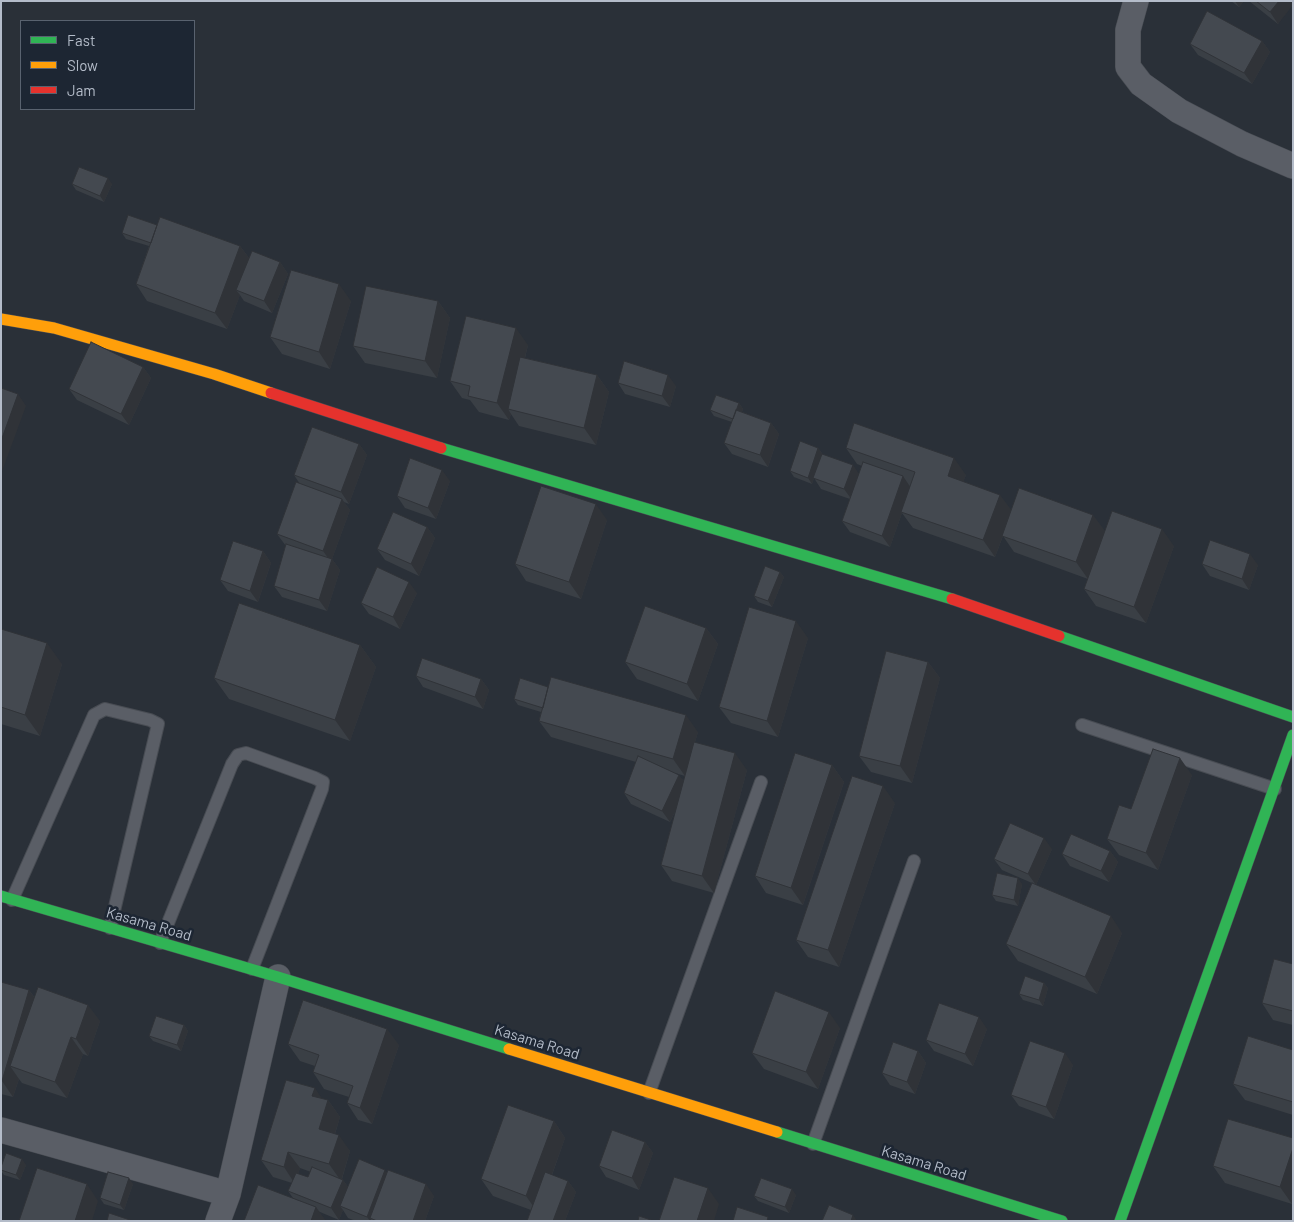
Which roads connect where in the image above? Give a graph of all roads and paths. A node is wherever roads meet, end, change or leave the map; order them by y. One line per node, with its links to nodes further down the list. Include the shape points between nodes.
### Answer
1 (1136, 1): 2 (street, via 1128,30 1128,67 1141,84 1187,115)
2 (1293, 166)
3 (1, 320): 4 (street, via 54,328 214,374 476,460 958,601)
4 (1293, 717)
5 (1082, 725): 8 (lane)
6 (1293, 736): 8 (street)
7 (761, 782): 15 (lane)
8 (1275, 789): 21 (street)
9 (914, 861): 17 (lane)
10 (6, 898): 11 (street, Kasama Road); 11 (lane, via 94,716 105,709 150,720 158,724)
11 (110, 928): 12 (street, Kasama Road)
12 (160, 943): 13 (street, Kasama Road); 13 (lane, via 232,764 238,755 246,753 323,782)
13 (252, 969): 14 (street, Kasama Road)
14 (278, 977): 15 (street, Kasama Road); 18 (street)
15 (649, 1093): 17 (street, Kasama Road)
16 (1, 1130): 18 (street)
17 (813, 1144): 20 (street, Kasama Road)
18 (228, 1194): 19 (street)
19 (218, 1221)
20 (1062, 1221)
21 (1120, 1221)

